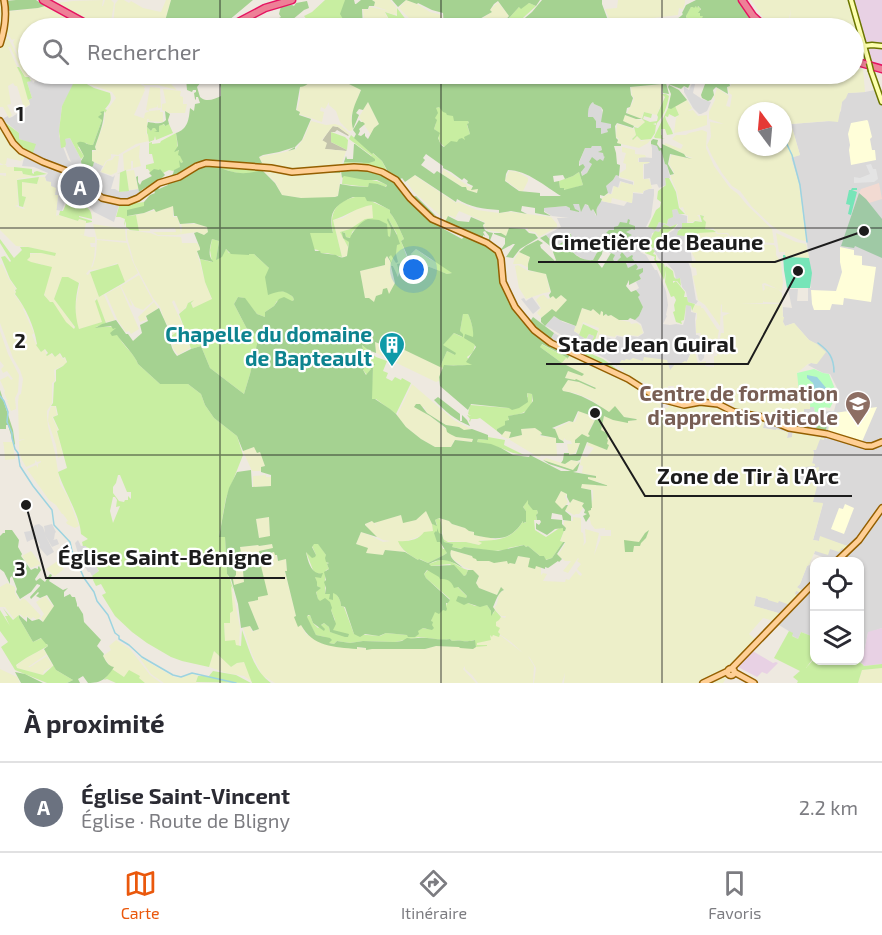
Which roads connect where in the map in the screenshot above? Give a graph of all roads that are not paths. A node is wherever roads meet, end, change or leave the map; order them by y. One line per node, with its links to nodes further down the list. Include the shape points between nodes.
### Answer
1 (4, 0): 12 (main road, via 6,12)
2 (42, 0): 7 (highway)
3 (285, 0): 8 (highway)
4 (292, 0): 9 (highway)
5 (741, 0): 10 (highway)
6 (850, 0): 11 (main road)
7 (74, 18)
8 (243, 18)
9 (245, 18)
10 (755, 18)
11 (855, 18)
12 (0, 44)
13 (864, 46): 14 (main road); 17 (main road, bridge)
14 (882, 46)
15 (864, 65): 16 (highway)
16 (882, 70)
17 (882, 102)
18 (0, 121): 19 (main road, via 21,151 85,178 101,198 124,203 204,164 292,172 368,168 388,174 432,219 496,249 501,256 503,282 515,307 547,340 659,398 684,405 718,404 789,428 866,446)
19 (882, 442)
20 (882, 508): 21 (main road, via 859,540)
21 (840, 557)
22 (810, 587): 23 (main road)
23 (729, 674): 24 (main road); 25 (main road)
24 (703, 683)
25 (753, 683)

